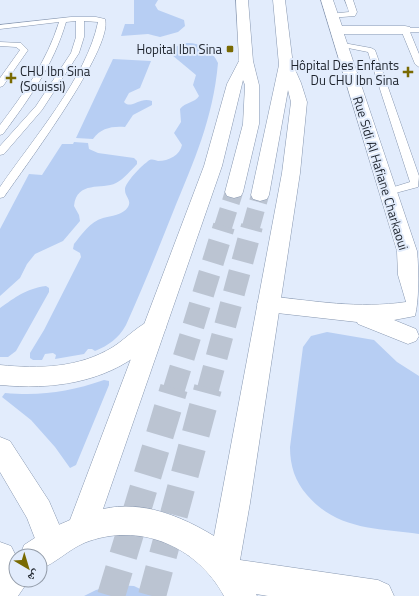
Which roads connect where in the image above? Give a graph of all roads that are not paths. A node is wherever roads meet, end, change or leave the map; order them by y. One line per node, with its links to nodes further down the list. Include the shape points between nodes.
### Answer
1 (242, 0): 12 (main road)
2 (279, 0): 14 (main road)
3 (327, 0): 9 (main road, Rue Sidi Al Hafiane Charkaoui)
4 (349, 0): 9 (lane, via 353,12)
5 (80, 19): 6 (lane); 17 (lane, via 80,37 75,53 39,108); 20 (lane, via 99,18 102,21 92,54 48,128)
6 (64, 20): 8 (lane); 16 (lane, via 57,42 41,74)
7 (419, 22): 10 (lane)
8 (0, 27)
9 (337, 30): 10 (main road); 19 (main road, Rue Sidi Al Hafiane Charkaoui); 19 (lane, via 371,50 416,183)
10 (413, 30): 13 (lane)
11 (0, 44): 15 (lane, via 18,45 24,50)
12 (246, 60): 18 (main road, via 252,85 251,124); 26 (main road, via 234,84 213,166)
13 (419, 64)
14 (286, 66): 21 (main road); 24 (main road, via 297,92 298,112 291,173)
15 (0, 84)
16 (0, 132)
17 (0, 152)
18 (234, 192)
19 (388, 192): 22 (main road, Rue Sidi Al Hafiane Charkaoui)
20 (0, 195)
21 (260, 195)
22 (413, 261): 23 (main road, Rue Sidi Al Hafiane Charkaoui, via 409,275)
23 (414, 303): 25 (main road, via 379,314); 27 (main road, Rue Sidi Al Hafiane Charkaoui, via 404,318)
24 (268, 304): 25 (main road); 33 (main road, via 236,503)
25 (350, 313): 27 (main road, via 379,322)
26 (154, 328): 28 (main road, via 130,349 84,370 35,378); 30 (main road)
27 (413, 341)
28 (0, 375)
29 (0, 448): 31 (main road, via 35,505)
30 (81, 529): 32 (main road); 33 (main road, via 113,521 144,521 173,530 200,544)
31 (44, 548)
32 (48, 548)
33 (231, 578): 34 (main road)
34 (378, 596)

